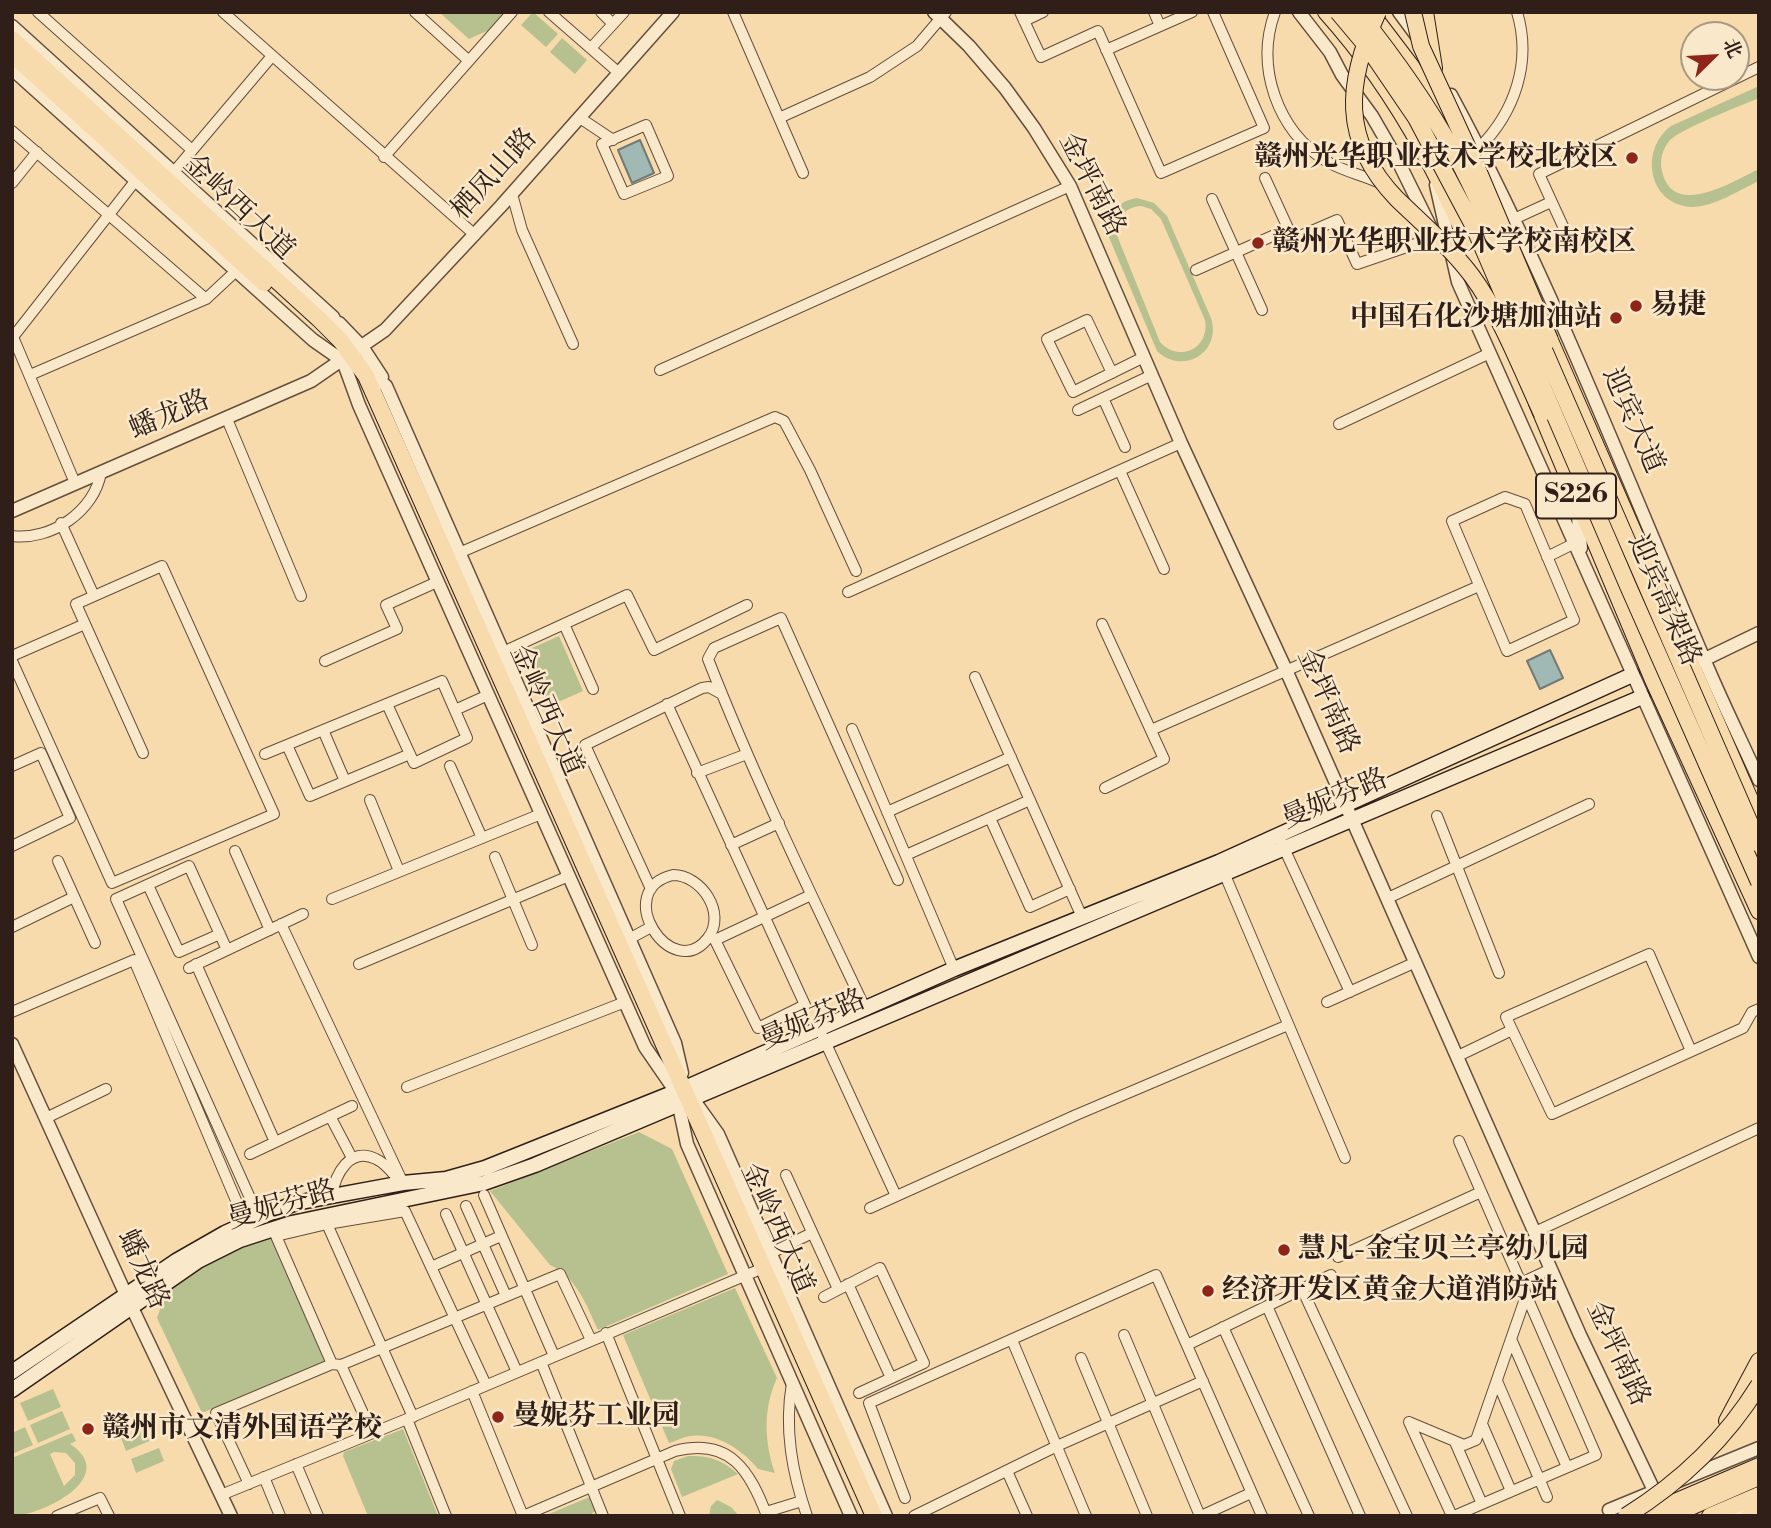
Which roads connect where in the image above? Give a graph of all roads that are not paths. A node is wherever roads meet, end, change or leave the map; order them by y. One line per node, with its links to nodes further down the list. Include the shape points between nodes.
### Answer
1 (38, 12): 48 (street)
2 (223, 12): 35 (street)
3 (415, 12): 37 (street)
4 (512, 12): 37 (street)
5 (549, 12): 31 (street)
6 (601, 12): 26 (street)
7 (624, 12): 26 (street)
8 (673, 12): 41 (street, 栖凤山路)
9 (733, 12): 43 (street)
10 (1043, 12): 25 (street)
11 (1154, 12): 28 (street)
12 (1192, 12): 28 (street)
13 (1213, 12): 33 (street, via 1264,128 1161,173)
14 (1275, 12): 63 (street, via 1268,68 1273,92 1290,126 1327,162 1388,188)
15 (1299, 12): 63 (street, via 1378,126)
16 (1326, 12): 29 (main road, S226)
17 (1338, 12): 107 (main road, 迎宾高架路, bridge, via 1416,118 1474,227)
18 (1356, 12): 29 (street); 104 (main road, 迎宾高架路, bridge, via 1404,71 1453,150)
19 (1370, 12): 32 (main road, S226)
20 (1378, 12): 107 (main road, bridge, via 1365,42 1353,96 1354,124 1362,149 1395,196 1473,277)
21 (1425, 12): 36 (main road)
22 (1517, 12): 47 (street, via 1522,43 1519,82 1504,118)
23 (940, 14): 43 (street, via 918,46 870,77); 57 (street, 金坪南路, via 1005,88)
24 (1408, 16): 32 (street); 36 (street, 迎宾大道); 104 (main road, bridge, via 1523,273)
25 (1022, 17): 33 (street, via 1041,57 1098,31)
26 (613, 24): 31 (street)
27 (12, 26): 52 (street)
28 (1160, 26): 33 (street)
29 (1342, 31): 40 (main road, S226)
30 (12, 39): 77 (main road, 金岭西大道, via 319,319)
31 (590, 48): 41 (street)
32 (1398, 48): 40 (street); 46 (main road, 迎宾大道 / S226)
33 (1106, 50)
34 (12, 54): 77 (main road, 金岭西大道)
35 (272, 56): 48 (street); 50 (street)
36 (1432, 60): 46 (main road); 47 (street, 迎宾大道)
37 (469, 61): 50 (street)
38 (1759, 67): 60 (street, via 1539,174)
39 (12, 68): 55 (street)
40 (1374, 71): 51 (main road, S226)
41 (619, 73): 42 (street, 栖凤山路)
42 (580, 118): 45 (street); 58 (street, 栖凤山路)
43 (779, 118): 53 (street)
44 (12, 131): 49 (street)
45 (613, 140): 45 (street, via 646,125 668,176 624,194 603,144)
46 (1461, 146): 68 (street); 90 (main road, 迎宾大道 / S226)
47 (1479, 148): 62 (street, 迎宾大道)
48 (192, 150): 52 (street)
49 (37, 152): 56 (street); 61 (street)
50 (384, 156): 65 (street)
51 (1431, 161): 72 (street); 93 (main road, S226)
52 (173, 173): 77 (street, via 333,317)
53 (803, 173)
54 (1265, 178): 64 (street)
55 (136, 180): 61 (street); 71 (street)
56 (12, 183)
57 (1070, 186): 78 (street, 金坪南路); 79 (street)
58 (512, 194): 65 (street, 栖凤山路); 75 (street, via 522,230)
59 (1212, 199): 69 (street)
60 (1552, 202): 62 (street); 66 (street)
61 (109, 215): 73 (street); 81 (street, via 13,337)
62 (1514, 219): 68 (street, 迎宾大道)
63 (1427, 220): 67 (street)
64 (1288, 229): 67 (street, via 1293,239 1337,220 1357,264); 69 (street)
65 (475, 234): 77 (street, 栖凤山路, via 403,313)
66 (1567, 235)
67 (1436, 237): 72 (street)
68 (1527, 247): 96 (street, 迎宾大道)
69 (1236, 252): 70 (street); 74 (street)
70 (1196, 270)
71 (236, 271): 73 (street); 77 (street, via 313,340)
72 (1458, 282): 76 (street)
73 (206, 299): 81 (street)
74 (1262, 310)
75 (573, 344)
76 (1490, 353): 86 (street); 98 (street)
77 (348, 357): 85 (street, 蟠龙路, via 311,381); 99 (street, via 386,386); 105 (street, via 359,405); 215 (main road, 金岭西大道, via 375,393)
78 (1144, 357): 80 (street); 82 (street, 金坪南路)
79 (660, 370)
80 (1112, 373): 80 (street, via 1073,391 1048,338 1087,320)
81 (30, 375): 92 (street)
82 (1152, 375): 83 (street); 87 (street, 金坪南路)
83 (1103, 398): 84 (street); 88 (street)
84 (1078, 410)
85 (227, 419): 91 (street, 蟠龙路); 110 (street)
86 (1339, 424)
87 (1181, 443): 89 (street); 120 (street, 金坪南路)
88 (1125, 447)
89 (1120, 471): 102 (street); 108 (street)
90 (1607, 471): 96 (street); 119 (main road, 迎宾大道 / S226)
91 (101, 472): 92 (street, 蟠龙路); 95 (street, via 88,505)
92 (75, 483): 94 (street, 蟠龙路)
93 (1575, 493): 101 (street); 123 (main road, S226)
94 (12, 511)
95 (61, 523): 97 (street, via 35,535); 109 (street)
96 (1651, 532): 119 (street, 迎宾大道)
97 (12, 536)
98 (1576, 544): 100 (street); 101 (street)
99 (459, 553): 103 (street, via 775,417 784,421 810,470); 116 (street)
100 (1547, 557): 106 (street, via 1525,504 1505,498 1452,521); 106 (street, via 1574,620 1507,651)
101 (1583, 560): 121 (street)
102 (1164, 569)
103 (856, 571)
104 (1642, 577): 160 (main road, 迎宾高架路, bridge)
105 (438, 582): 118 (street, via 386,605 397,629); 126 (street)
106 (1479, 586): 120 (street)
107 (1628, 586): 172 (main road, 迎宾高架路, bridge)
108 (848, 592)
109 (94, 596): 112 (street, via 76,604); 117 (street, via 162,566 274,814 112,883)
110 (301, 596)
111 (747, 605): 113 (street, via 654,650 628,595)
112 (85, 624): 117 (street); 135 (street)
113 (564, 624): 116 (street); 124 (street)
114 (1102, 624): 133 (street)
115 (1759, 633): 119 (street)
116 (503, 652): 191 (street)
117 (12, 659)
118 (325, 661)
119 (1698, 663): 123 (street); 143 (street, 迎宾大道); 154 (main road, 迎宾大道 / S226)
120 (1286, 670): 133 (street); 149 (street, 金坪南路)
121 (1632, 675): 123 (street); 127 (street); 149 (main road, 曼妮芬路)
122 (975, 677): 139 (street)
123 (1653, 680): 127 (street); 172 (main road, S226)
124 (593, 690)
125 (722, 694): 129 (street, via 702,688); 138 (street); 171 (street, via 708,659 714,648 781,618)
126 (488, 695): 130 (street); 151 (street)
127 (1642, 697): 155 (main road, 曼妮芬路); 158 (street)
128 (387, 704): 130 (street, via 442,681); 132 (street); 137 (street)
129 (667, 704): 142 (street); 174 (street, via 585,745)
130 (455, 710): 137 (street, via 467,738 414,763)
131 (852, 729): 150 (street)
132 (323, 730): 134 (street); 144 (street)
133 (1151, 730): 145 (street, via 1164,760)
134 (287, 745): 136 (street); 144 (street, via 310,796)
135 (143, 753)
136 (265, 754)
137 (410, 754): 144 (street)
138 (747, 754): 142 (street); 156 (street)
139 (1010, 757): 147 (street); 150 (street)
140 (12, 766): 162 (street, via 41,752 71,818)
141 (450, 766): 157 (street)
142 (697, 773): 161 (street)
143 (1759, 780)
144 (345, 781)
145 (1105, 788)
146 (370, 800): 169 (street)
147 (1030, 800): 153 (street); 175 (street)
148 (1589, 804): 167 (street)
149 (1346, 805): 155 (street, 金坪南路); 159 (main road, 曼妮芬路)
150 (887, 812): 164 (street)
151 (541, 814): 157 (street); 170 (street)
152 (1437, 816): 167 (street)
153 (990, 818): 164 (street); 175 (street, via 1030,907)
154 (1758, 818)
155 (1352, 819): 159 (main road, 曼妮芬路); 178 (street, 金坪南路)
156 (779, 823): 161 (street); 176 (street)
157 (482, 838): 169 (street)
158 (1706, 840): 172 (street); 195 (street)
159 (1281, 842): 168 (main road, 曼妮芬路); 200 (street)
160 (1759, 844)
161 (730, 845): 183 (street)
162 (12, 846)
163 (235, 851): 188 (street)
164 (906, 855): 198 (street)
165 (495, 858): 180 (street)
166 (58, 861): 177 (street)
167 (1456, 866): 178 (street); 199 (street)
168 (1222, 867): 184 (main road, 曼妮芬路); 206 (street); 208 (main road, 曼妮芬路)
169 (399, 872): 179 (street)
170 (569, 876): 180 (street); 201 (street)
171 (898, 880)
172 (1753, 883): 181 (main road, S226)
173 (148, 885): 189 (street, via 179,952); 189 (street, via 189,866); 234 (street, via 116,899)
174 (651, 889): 187 (street, via 646,906); 190 (street, via 673,875 695,882 714,911)
175 (1070, 890): 184 (street)
176 (811, 895): 183 (street); 204 (street)
177 (74, 897): 186 (street); 192 (street)
178 (1388, 898): 196 (street, 金坪南路)
179 (332, 899)
180 (513, 900): 193 (street); 197 (street)
181 (1759, 911)
182 (303, 914): 185 (street)
183 (762, 917): 190 (street); 190 (street, via 804,1005 758,1028)
184 (1082, 917): 198 (main road, 曼妮芬路)
185 (281, 925): 188 (street); 226 (street)
186 (12, 927)
187 (651, 927): 190 (street, via 678,950); 191 (street)
188 (270, 930): 194 (street)
189 (220, 934): 194 (street)
190 (712, 938)
191 (629, 939): 215 (street, via 675,1043)
192 (95, 943)
193 (532, 945)
194 (227, 950): 221 (street, via 193,966)
195 (1759, 957)
196 (1416, 962): 200 (street); 211 (street, 金坪南路)
197 (359, 964)
198 (954, 969): 204 (main road, 曼妮芬路)
199 (1499, 973)
200 (1350, 992): 202 (street)
201 (625, 1002): 213 (street); 215 (street, via 645,1047)
202 (1327, 1002)
203 (1759, 1009): 210 (street, via 1743,1028)
204 (866, 1010): 208 (main road, 曼妮芬路)
205 (12, 1012): 234 (street, via 134,960)
206 (1288, 1025): 224 (street); 230 (street)
207 (1512, 1030): 210 (street, via 1552,1114); 210 (street, via 1506,1017 1649,954); 211 (street)
208 (823, 1036): 215 (main road, 曼妮芬路); 230 (street)
209 (12, 1044): 212 (street, 蟠龙路)
210 (1691, 1051)
211 (1458, 1056): 236 (street, 金坪南路)
212 (17, 1069): 218 (street, 蟠龙路)
213 (407, 1087)
214 (106, 1089): 218 (street)
215 (684, 1097): 226 (main road, 曼妮芬路, via 485,1168 446,1179); 241 (street, via 718,1134); 245 (main road, 金岭西大道); 245 (street, via 687,1144); 254 (main road, 曼妮芬路, via 535,1166 484,1183 292,1223 240,1240); 329 (main road, 金岭西大道)
216 (352, 1106): 217 (street)
217 (330, 1116): 221 (street); 223 (street)
218 (46, 1118): 254 (street, 蟠龙路)
219 (1759, 1128): 236 (street)
220 (1459, 1141): 227 (street)
221 (275, 1142): 222 (street)
222 (250, 1154)
223 (352, 1158): 226 (street, via 376,1159); 228 (street, via 337,1176)
224 (1345, 1158)
225 (786, 1175): 237 (street)
226 (403, 1183): 228 (main road, 曼妮芬路)
227 (1481, 1192): 242 (street); 247 (street)
228 (332, 1195): 234 (main road, 曼妮芬路, via 296,1203)
229 (484, 1195): 238 (street)
230 (896, 1196): 232 (street)
231 (466, 1206): 239 (street)
232 (870, 1208)
233 (446, 1214): 240 (street)
234 (252, 1221): 254 (main road, 曼妮芬路, via 176,1261)
235 (327, 1224): 243 (street, via 405,1211); 265 (street); 270 (street, via 276,1236)
236 (1535, 1232): 244 (street, 金坪南路)
237 (812, 1233): 241 (street); 248 (street)
238 (501, 1236): 239 (street); 249 (street)
239 (483, 1244): 240 (street); 251 (street)
240 (464, 1252): 243 (street); 255 (street)
241 (771, 1253): 330 (street)
242 (1338, 1257)
243 (431, 1267): 257 (street)
244 (1551, 1269): 247 (street); 304 (street, 金坪南路)
245 (750, 1273): 259 (street); 276 (street); 328 (main road, 金岭西大道)
246 (1331, 1275): 250 (street)
247 (1521, 1283): 252 (street)
248 (843, 1287): 253 (street); 273 (street); 273 (street, via 880,1268 924,1363)
249 (524, 1289): 251 (street); 262 (street, via 560,1274); 266 (street)
250 (1302, 1289): 256 (street); 339 (street)
251 (506, 1296): 255 (street)
252 (1526, 1296): 261 (street); 294 (street, via 1596,1455)
253 (824, 1297)
254 (129, 1301): 271 (main road, 曼妮芬路); 279 (main road, 曼妮芬路); 306 (street, 蟠龙路)
255 (488, 1304): 257 (street); 272 (street)
256 (1266, 1306): 258 (street); 338 (street)
257 (455, 1318): 265 (street); 277 (street)
258 (1223, 1327): 264 (street); 337 (street)
259 (606, 1334): 262 (street); 291 (street)
260 (1124, 1335): 282 (street)
261 (1511, 1339): 275 (street); 294 (street)
262 (590, 1340): 266 (street)
263 (1012, 1340): 264 (street, via 1156,1275); 288 (street); 309 (street, via 869,1403)
264 (1187, 1345): 274 (street)
265 (382, 1348): 270 (street); 283 (street)
266 (554, 1356): 269 (street)
267 (1081, 1358): 284 (street)
268 (1759, 1361): 290 (main road, bridge)
269 (541, 1362): 272 (street); 301 (street)
270 (336, 1364): 286 (street); 300 (street, via 216,1413)
271 (12, 1372)
272 (517, 1372): 277 (street)
273 (891, 1378): 281 (street)
274 (1203, 1381): 282 (street); 305 (street)
275 (1497, 1381): 285 (street); 299 (street)
276 (792, 1383): 310 (street, via 789,1440); 327 (street)
277 (486, 1385): 280 (street)
278 (1759, 1385): 290 (main road, bridge)
279 (12, 1390)
280 (472, 1391): 283 (street); 323 (street)
281 (859, 1392)
282 (1153, 1404): 284 (street); 335 (street)
283 (410, 1418): 286 (street); 322 (street)
284 (1108, 1423): 288 (street); 334 (street)
285 (1482, 1424): 287 (street, via 1476,1440 1464,1445); 303 (street)
286 (372, 1433): 292 (street)
287 (1455, 1442): 311 (street); 340 (street, via 1409,1422)
288 (1057, 1446): 295 (street); 333 (street)
289 (1759, 1448): 296 (street)
290 (1706, 1453): 341 (main road, bridge)
291 (656, 1459): 301 (street); 316 (street, via 692,1448 726,1455 747,1472); 325 (street)
292 (296, 1464): 297 (street); 321 (street)
293 (1759, 1465): 314 (main road)
294 (1567, 1467): 299 (street)
295 (1007, 1471): 331 (street); 332 (street)
296 (1702, 1472): 304 (street); 314 (street)
297 (264, 1477): 300 (street); 320 (street)
298 (1759, 1477): 314 (main road)
299 (1540, 1479): 303 (street); 308 (street)
300 (248, 1484): 306 (street)
301 (592, 1486): 323 (street); 324 (street)
302 (1759, 1489): 343 (main road)
303 (1511, 1491): 311 (street)
304 (1654, 1491): 313 (street); 314 (street, 金坪南路)
305 (1251, 1493): 335 (street); 336 (street)
306 (221, 1495): 319 (street, 蟠龙路)
307 (1759, 1495): 344 (main road)
308 (1547, 1497)
309 (905, 1498)
310 (802, 1500): 316 (street); 326 (street)
311 (1482, 1504): 340 (street)
312 (1759, 1506): 345 (street)
313 (1603, 1513): 314 (street)
314 (1666, 1513): 342 (main road)
315 (1759, 1513): 346 (main road)
316 (767, 1514)
317 (57, 1516): 318 (street, via 100,1498)
318 (109, 1516)
319 (230, 1516)
320 (280, 1516)
321 (318, 1516)
322 (446, 1516)
323 (523, 1516)
324 (603, 1516)
325 (680, 1516)
326 (807, 1516)
327 (851, 1516)
328 (864, 1516)
329 (874, 1516)
330 (887, 1516)
331 (914, 1516)
332 (1027, 1516)
333 (1086, 1516)
334 (1147, 1516)
335 (1200, 1516)
336 (1262, 1516)
337 (1310, 1516)
338 (1360, 1516)
339 (1407, 1516)
340 (1453, 1516)
341 (1626, 1516)
342 (1642, 1516)
343 (1695, 1516)
344 (1710, 1516)
345 (1735, 1516)
346 (1749, 1516)

